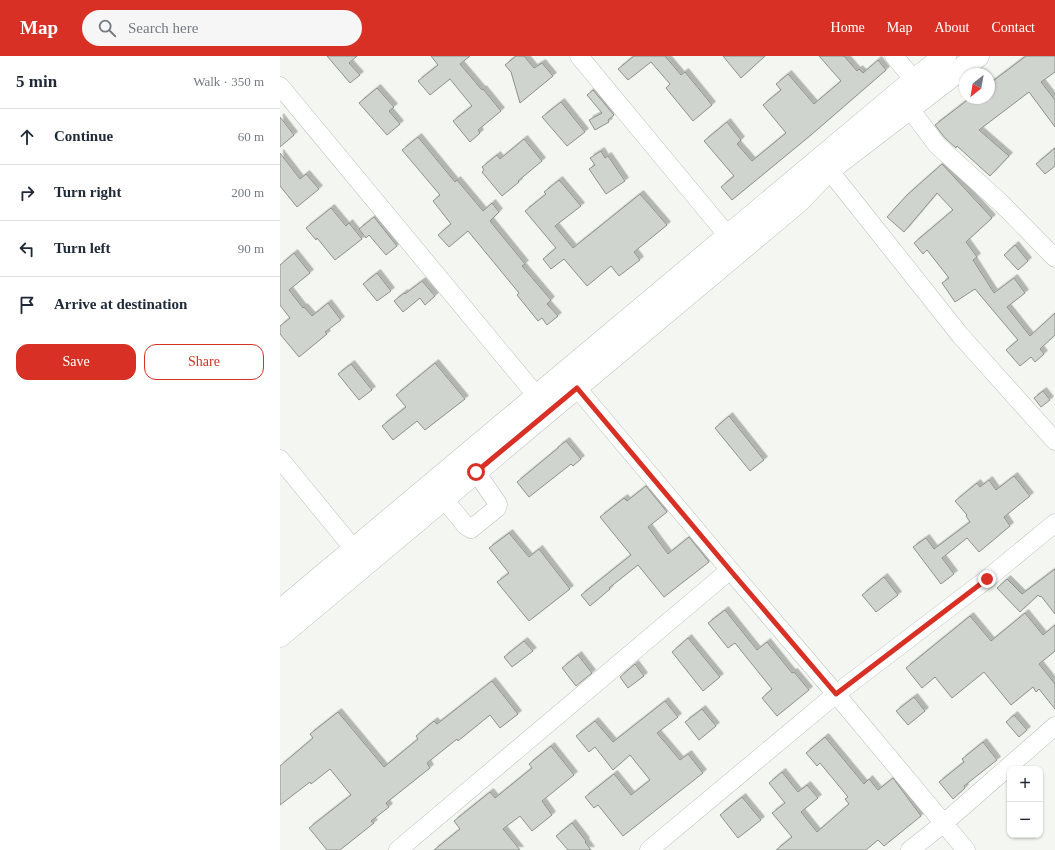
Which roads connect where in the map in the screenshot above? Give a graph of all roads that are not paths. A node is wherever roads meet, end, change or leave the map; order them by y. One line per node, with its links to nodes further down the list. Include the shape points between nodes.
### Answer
1 (579, 56): 8 (street)
2 (894, 56): 6 (street)
3 (945, 56): 6 (main road)
4 (978, 56): 6 (main road)
5 (280, 86): 11 (street)
6 (916, 95): 7 (main road); 8 (main road); 9 (street, via 937,145 1002,204)
7 (829, 170): 10 (main road, via 798,202); 12 (street, via 960,335)
8 (728, 236): 11 (main road)
9 (1055, 258)
10 (577, 388): 14 (main road); 18 (street)
11 (536, 395): 17 (main road)
12 (1055, 441)
13 (280, 459): 17 (street)
14 (476, 472): 15 (main road); 15 (street, via 498,504 497,508 471,528 466,526)
15 (444, 498): 17 (main road)
16 (1055, 523): 21 (street, via 987,579)
17 (360, 556): 19 (main road); 20 (main road)
18 (730, 570): 21 (street); 24 (street)
19 (280, 611)
20 (280, 636)
21 (836, 694): 23 (street); 25 (street)
22 (1055, 726): 23 (street)
23 (944, 823): 26 (street); 27 (street)
24 (398, 850)
25 (649, 850)
26 (910, 850)
27 (966, 850)

